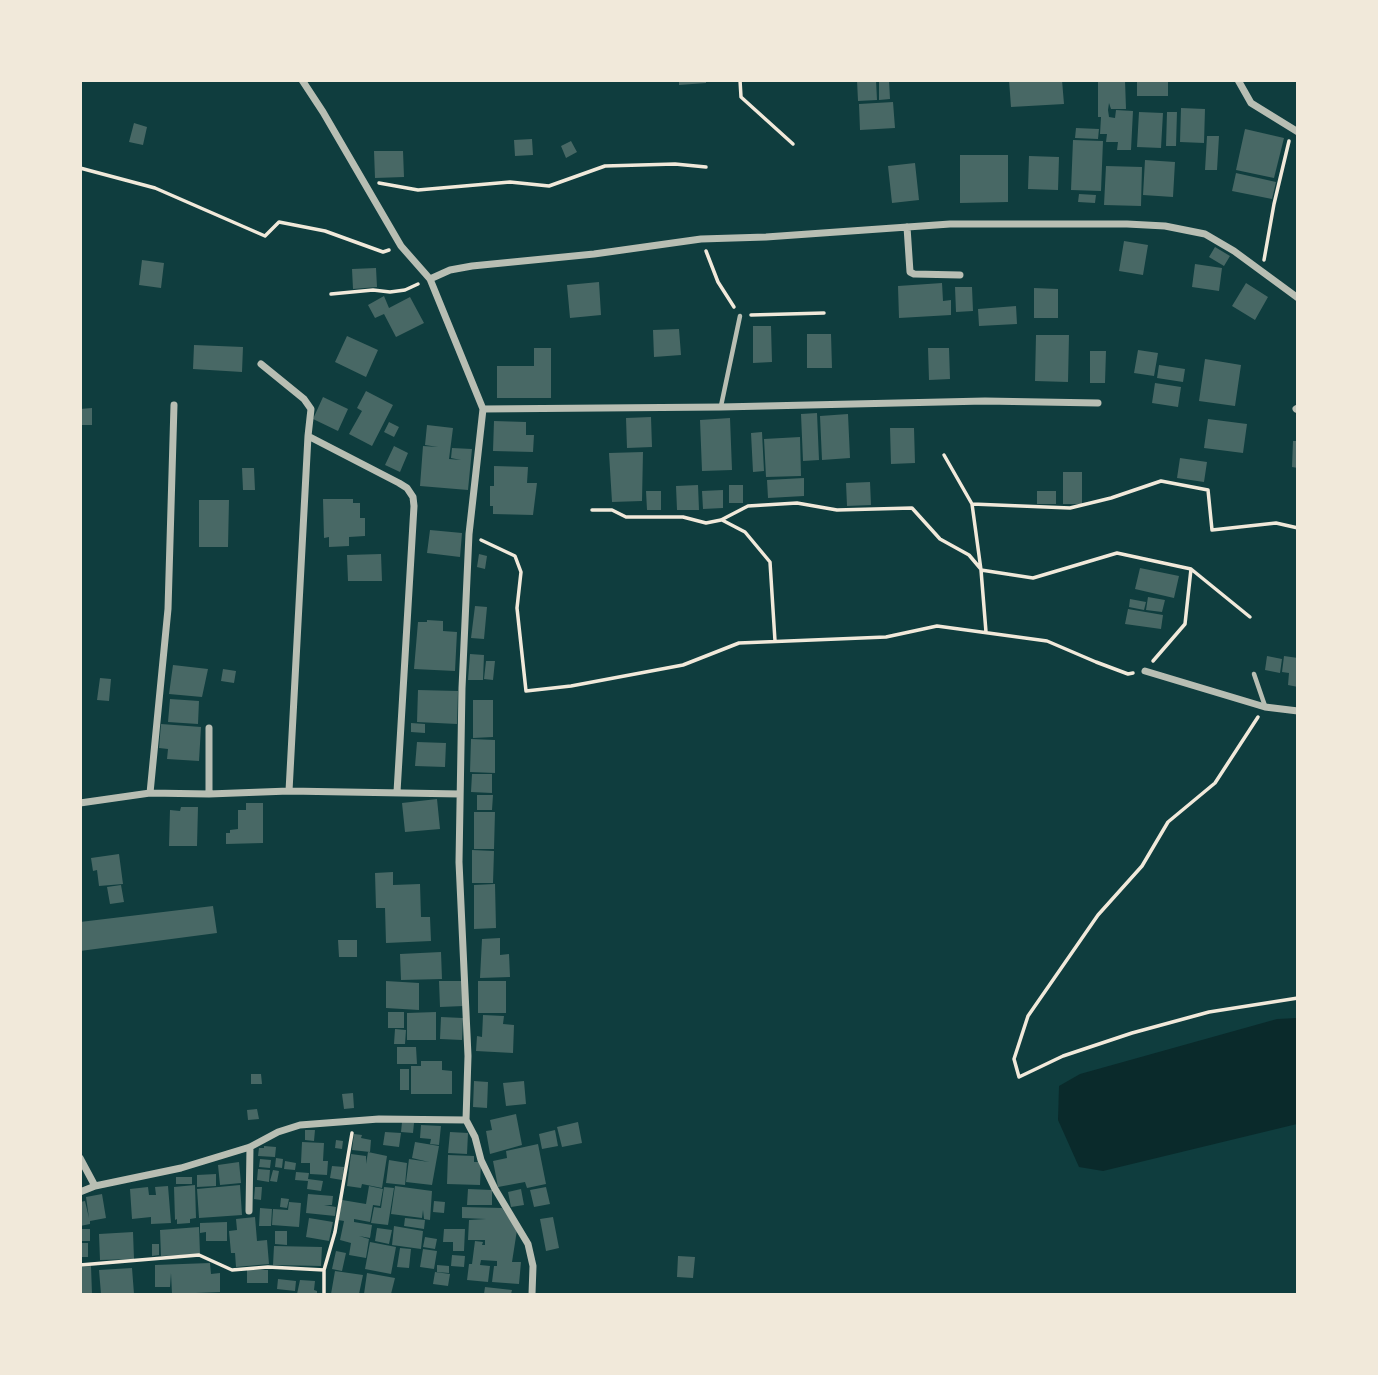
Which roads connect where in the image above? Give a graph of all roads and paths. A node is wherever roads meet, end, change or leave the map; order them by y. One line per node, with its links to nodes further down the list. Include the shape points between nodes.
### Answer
1 (302, 80): 8 (street)
2 (740, 80): 5 (path, via 741,97)
3 (1237, 80): 4 (street, via 1251,103)
4 (1294, 131): 12 (path, via 1273,204)
5 (793, 144)
6 (706, 167): 8 (path, via 605,166 549,186 510,183 418,190)
7 (80, 168): 11 (path, via 155,188 265,236 279,222 325,231 383,252)
8 (363, 180): 11 (street)
9 (907, 228): 10 (street); 12 (street, via 950,224 1165,226 1205,234); 13 (street, via 910,272)
10 (701, 239): 14 (street, via 472,266); 18 (path, via 718,282)
11 (401, 246): 14 (street)
12 (1262, 273): 16 (street)
13 (960, 275)
14 (430, 279): 15 (path, via 405,290); 23 (street)
15 (331, 294)
16 (1297, 298)
17 (824, 313): 18 (path)
18 (740, 316): 22 (lane)
19 (261, 363): 24 (street, via 311,409)
20 (1098, 403): 22 (street)
21 (174, 405): 43 (street, via 168,609)
22 (721, 407): 23 (street)
23 (483, 410): 30 (street)
24 (309, 436): 41 (street); 42 (street, via 399,483 413,497)
25 (944, 456): 26 (path)
26 (972, 504): 29 (path, via 1070,508 1161,481 1208,490 1212,530 1276,523); 32 (path)
27 (592, 510): 28 (path, via 612,510 626,517)
28 (721, 520): 32 (path, via 748,506 797,503 837,510 912,508 940,539 969,555); 35 (path, via 746,532 770,562)
29 (1297, 528)
30 (469, 534): 35 (path, via 515,556 521,572 517,608 526,691 682,665 739,643); 45 (street)
31 (1191, 569): 32 (path, via 1117,553 1033,578); 33 (path); 36 (path, via 1185,624)
32 (981, 570): 34 (path)
33 (1250, 617)
34 (986, 632): 35 (path, via 937,626 886,637); 36 (path, via 1047,641 1128,674)
35 (775, 641)
36 (1145, 671): 38 (street)
37 (1254, 674): 38 (lane)
38 (1265, 707): 39 (street); 47 (path, via 1215,783 1168,822 1142,866 1098,915 1028,1016 1014,1059 1019,1077 1063,1056 1132,1033 1209,1012)
39 (1297, 711)
40 (209, 728): 44 (street)
41 (289, 791): 42 (street); 44 (street)
42 (397, 792): 45 (street)
43 (149, 793): 44 (street); 46 (street)
44 (209, 794)
45 (460, 794): 49 (street)
46 (80, 803)
47 (1297, 998)
48 (354, 1120): 49 (street); 50 (street, via 300,1125); 56 (path)
49 (466, 1121): 58 (street, via 495,1189 528,1244)
50 (250, 1147): 52 (street, via 181,1168); 54 (street)
51 (80, 1158): 52 (street)
52 (95, 1186): 53 (street)
53 (80, 1192)
54 (248, 1211)
55 (80, 1265): 56 (path, via 199,1255 232,1270)
56 (324, 1270): 57 (path)
57 (324, 1294)
58 (532, 1294)

